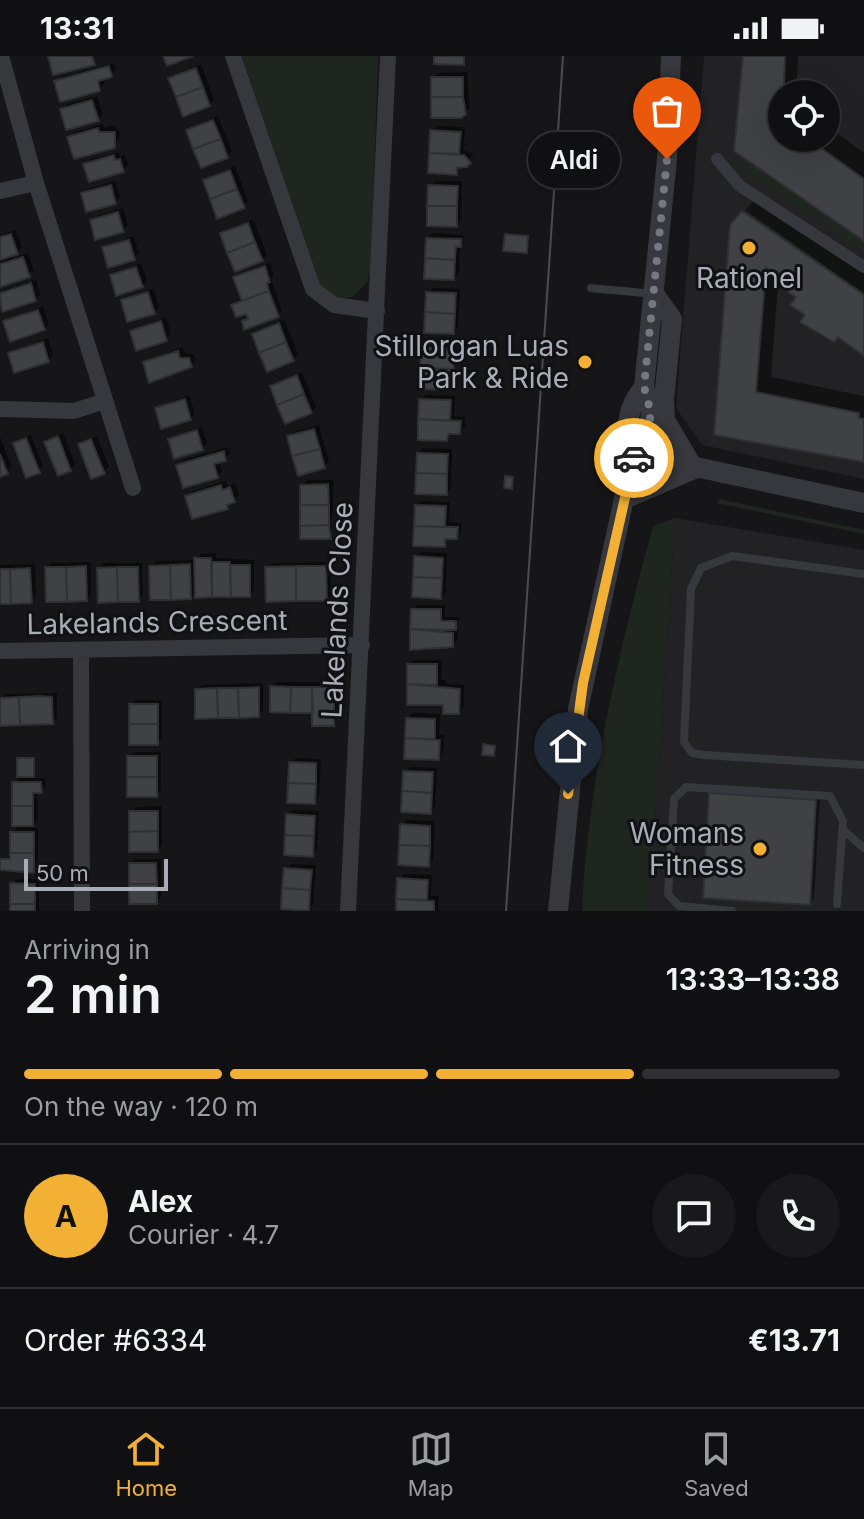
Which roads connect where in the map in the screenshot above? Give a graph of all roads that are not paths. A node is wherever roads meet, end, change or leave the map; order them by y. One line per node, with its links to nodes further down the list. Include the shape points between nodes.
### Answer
1 (1, 56): 6 (street)
2 (233, 56): 11 (street, via 313,289 334,305)
3 (388, 56): 11 (street, Lakelands Close)
4 (671, 56): 10 (street)
5 (717, 159): 8 (street, via 740,186)
6 (36, 183): 7 (street); 12 (street)
7 (0, 191)
8 (864, 267)
9 (591, 288): 10 (lane)
10 (655, 295): 14 (street, via 644,387 650,431); 15 (street, via 672,319 665,420)
11 (377, 311): 20 (street, Lakelands Close)
12 (105, 401): 13 (street, via 74,411); 16 (street)
13 (0, 409)
14 (635, 454): 15 (street); 17 (street)
15 (694, 469): 17 (street); 18 (street)
16 (133, 488)
17 (624, 499): 29 (street, via 578,709)
18 (864, 503)
19 (864, 574): 23 (lane, via 732,556 701,568 691,589 684,742 692,753 704,755)
20 (362, 645): 21 (street, Lakelands Crescent); 28 (street, Lakelands Close)
21 (81, 650): 22 (street, Lakelands Crescent); 27 (street)
22 (0, 651)
23 (864, 765)
24 (843, 830): 25 (lane); 26 (lane); 30 (lane, via 837,803 830,796 686,787 674,799 668,894 679,906)
25 (864, 848)
26 (837, 904)
27 (82, 911)
28 (348, 911)
29 (558, 911)
30 (732, 911)

